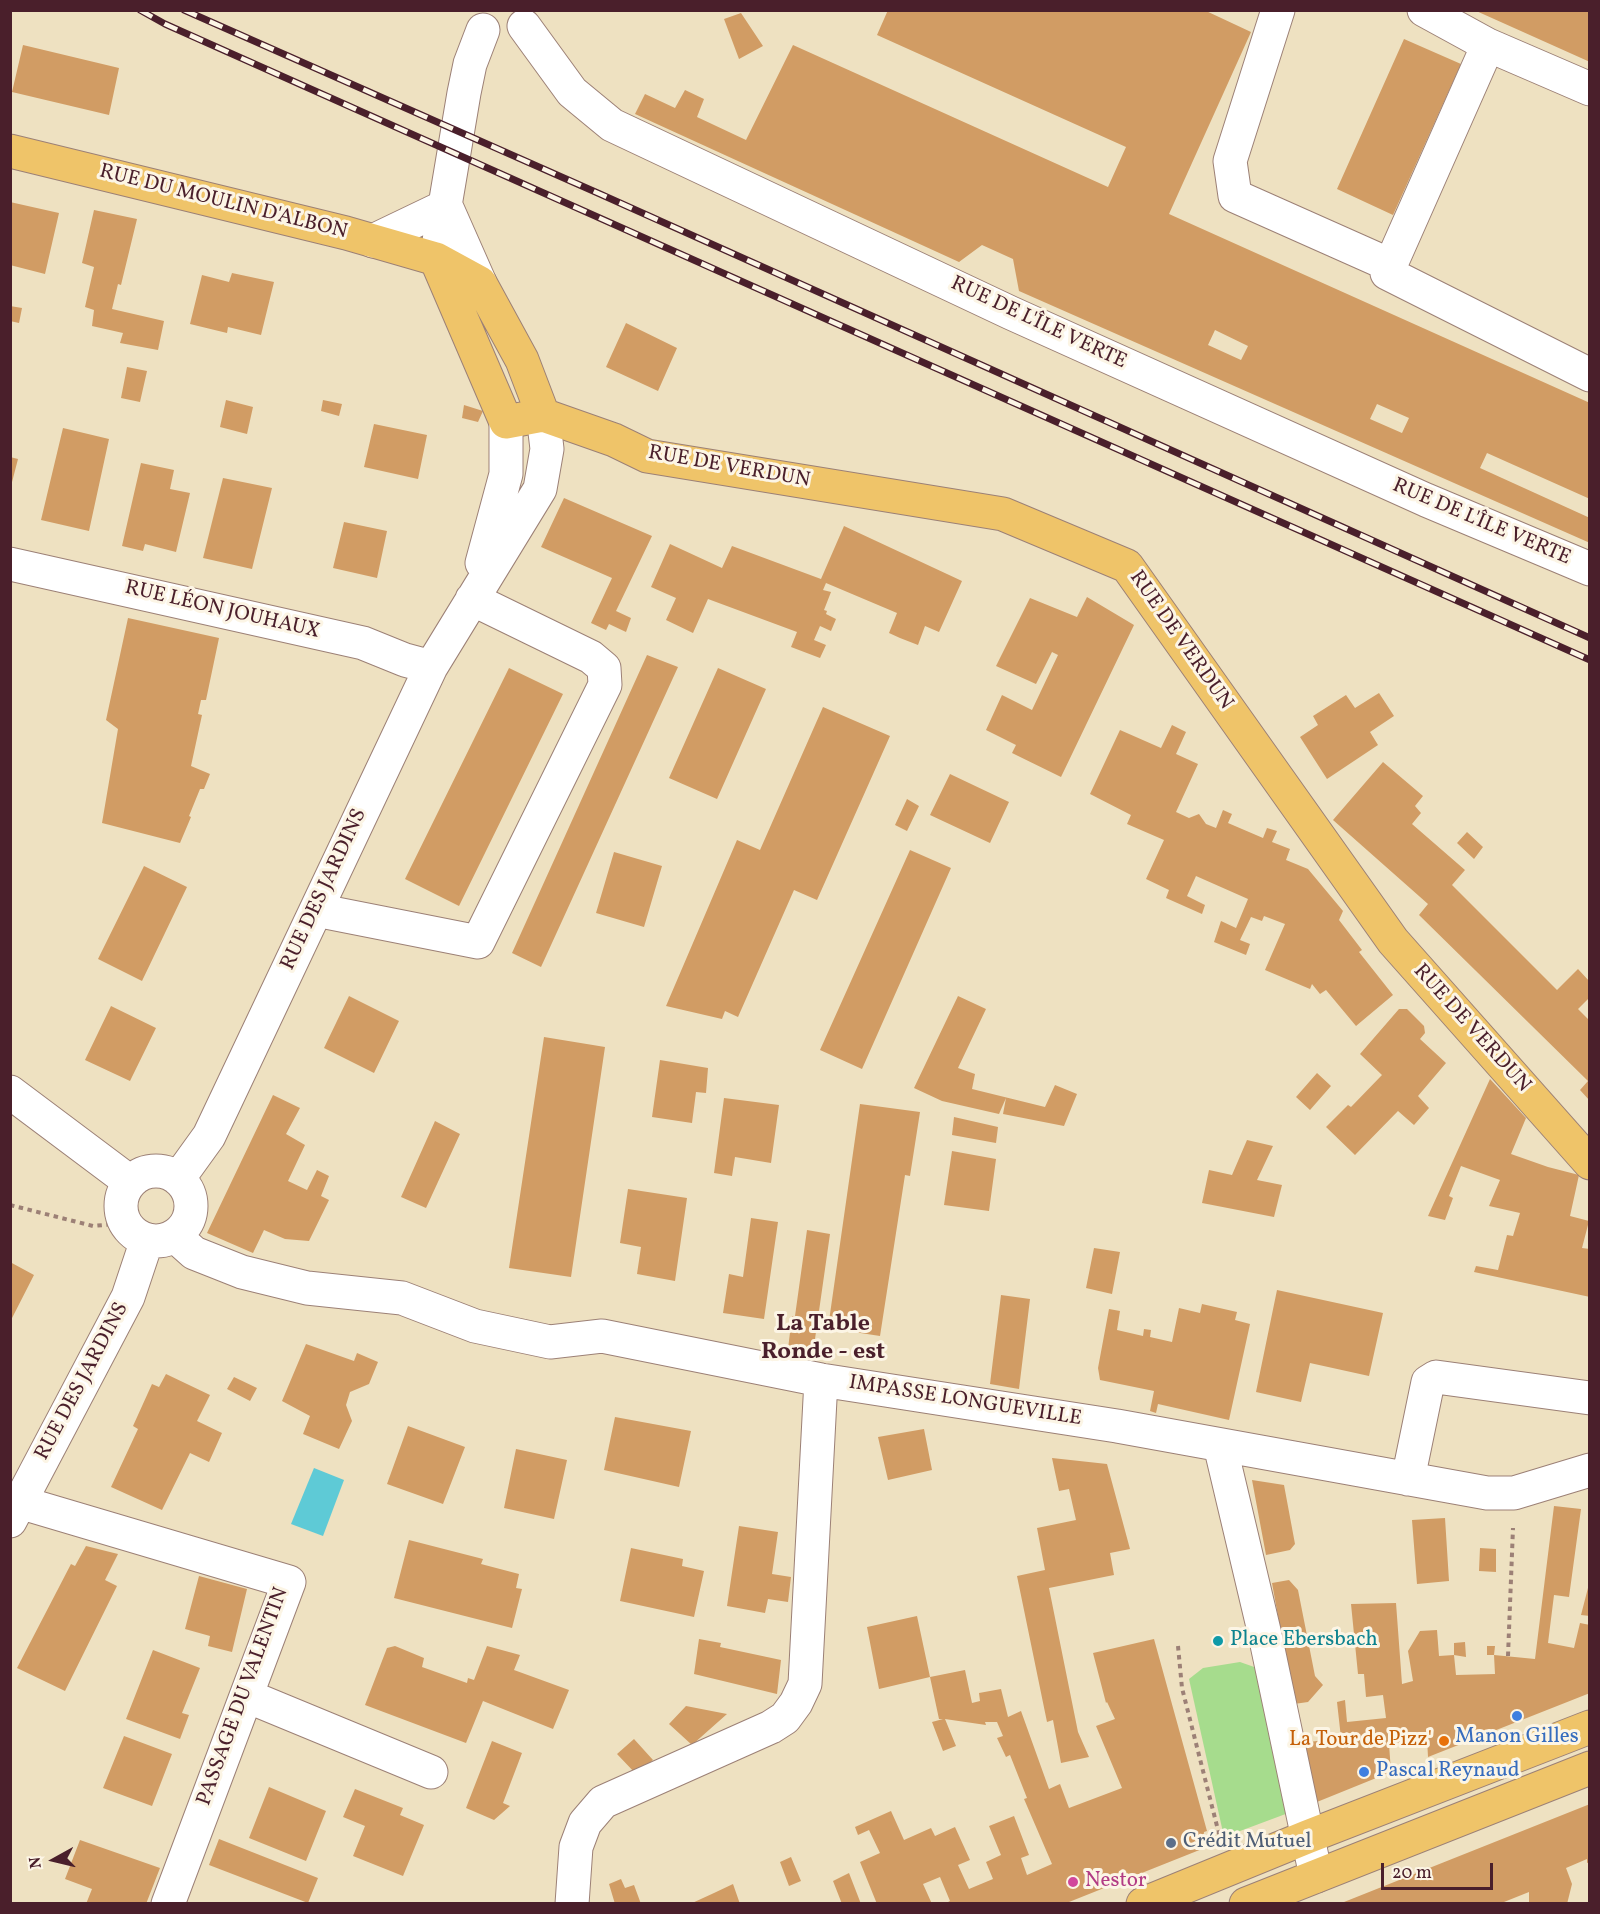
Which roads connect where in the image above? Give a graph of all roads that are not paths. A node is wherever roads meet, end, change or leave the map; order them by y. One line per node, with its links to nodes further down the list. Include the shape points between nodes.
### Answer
1 (1278, 10): 11 (street, via 1230,161 1234,196)
2 (1424, 10): 5 (street)
3 (528, 18): 4 (street, via 509,34 501,35); 17 (street, RUE DE L'ÎLE VERTE, via 572,92 612,125 1011,313 1426,500)
4 (476, 20): 8 (street)
5 (1488, 45): 6 (street); 11 (street)
6 (1590, 90)
7 (10, 151): 9 (main road, RUE DU MOULIN D'ALBON)
8 (446, 206): 9 (street); 10 (street); 12 (street)
9 (373, 241): 10 (main road, RUE DU MOULIN D'ALBON)
10 (436, 259): 12 (main road, RUE DU MOULIN D'ALBON); 15 (main road)
11 (1390, 265): 13 (street, via 1387,273)
12 (480, 283): 14 (main road, via 522,360)
13 (1590, 375)
14 (543, 415): 15 (main road); 18 (street, RUE DES JARDINS, via 547,449 540,489); 22 (main road, RUE DE VERDUN, via 648,456 1003,514 1127,566 1393,941)
15 (506, 422): 18 (street, RUE DES JARDINS, via 506,474)
16 (10, 564): 19 (street, RUE LÉON JOUHAUX, via 363,643)
17 (1590, 569)
18 (472, 599): 19 (street, RUE DES JARDINS); 20 (street, via 591,657 604,668 605,685 478,942)
19 (431, 667): 20 (street, RUE DES JARDINS)
20 (316, 910): 23 (street, RUE DES JARDINS, via 209,1136)
21 (10, 1092): 24 (street)
22 (1590, 1163)
23 (178, 1179): 24 (street, via 153,1171); 25 (street, via 191,1201 185,1226)
24 (130, 1182): 25 (street, via 124,1191 121,1212)
25 (149, 1233): 26 (street, IMPASSE LONGUEVILLE, via 242,1272 307,1288 402,1298 475,1326 550,1342 602,1336); 31 (street, RUE DES JARDINS, via 128,1297)
26 (821, 1380): 28 (street, IMPASSE LONGUEVILLE); 39 (street, via 805,1684 796,1703 771,1727 603,1802 585,1823 576,1847)
27 (1590, 1398): 30 (street, via 1436,1377 1428,1382)
28 (1220, 1445): 30 (street, IMPASSE LONGUEVILLE); 36 (street)
29 (1590, 1470): 30 (street, IMPASSE LONGUEVILLE, via 1514,1493 1487,1493)
30 (1408, 1479)
31 (15, 1512): 32 (street, PASSAGE DU VALENTIN, via 290,1582)
32 (247, 1696): 35 (street); 38 (street, PASSAGE DU VALENTIN)
33 (1590, 1727): 36 (main road)
34 (1590, 1768): 37 (main road)
35 (431, 1772)
36 (1307, 1837): 37 (street); 40 (main road)
37 (1316, 1876): 41 (main road)
38 (168, 1904)
39 (572, 1904)
40 (1143, 1904)
41 (1246, 1904)

